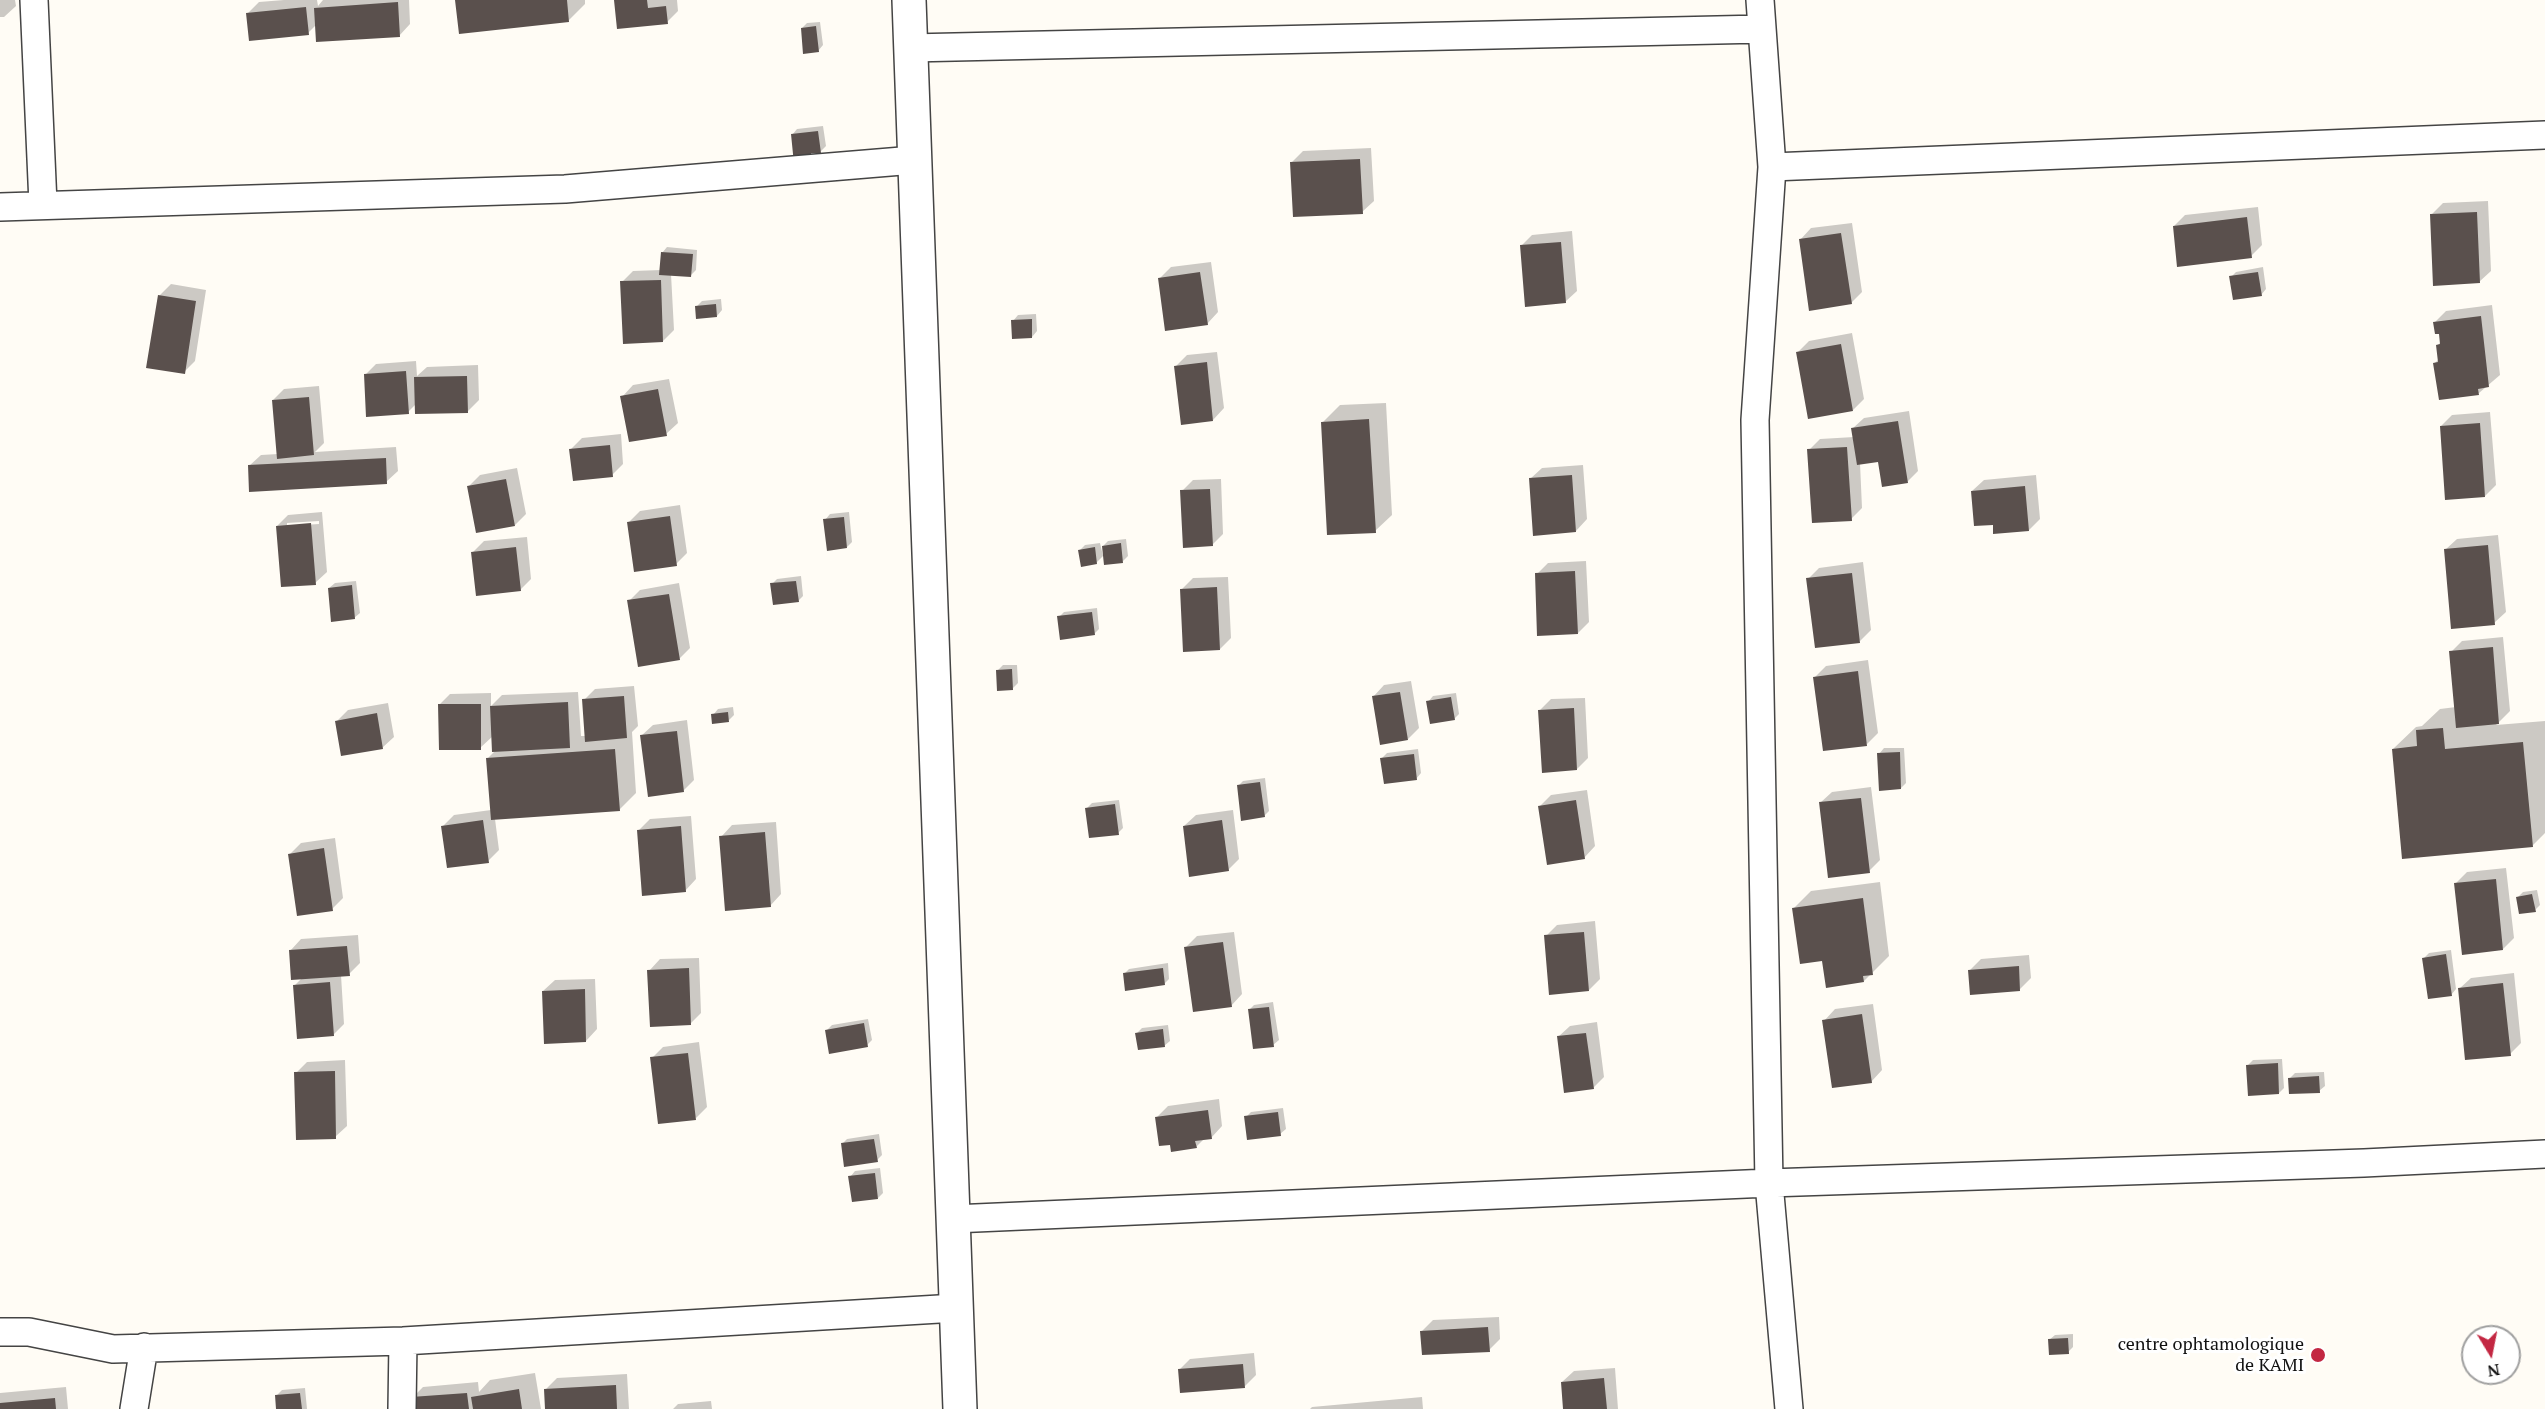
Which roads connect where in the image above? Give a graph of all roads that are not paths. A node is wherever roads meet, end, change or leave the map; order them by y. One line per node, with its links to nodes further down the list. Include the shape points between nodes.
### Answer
1 (34, 0): 9 (street)
2 (909, 0): 5 (street)
3 (1760, 0): 4 (street)
4 (1762, 29): 5 (street); 8 (street)
5 (910, 48): 7 (street)
6 (2545, 135): 8 (street)
7 (914, 160): 9 (street, via 565,189); 13 (street)
8 (1772, 167): 12 (street, via 1755,420)
9 (43, 204): 10 (street)
10 (0, 207)
11 (2545, 1154): 12 (street)
12 (1769, 1183): 13 (street); 21 (street)
13 (953, 1219): 14 (street)
14 (956, 1308): 16 (street); 20 (street)
15 (0, 1332): 17 (street, via 29,1332 113,1349)
16 (403, 1341): 17 (street); 19 (street)
17 (144, 1347): 18 (street)
18 (134, 1409)
19 (402, 1409)
20 (960, 1409)
21 (1789, 1409)

